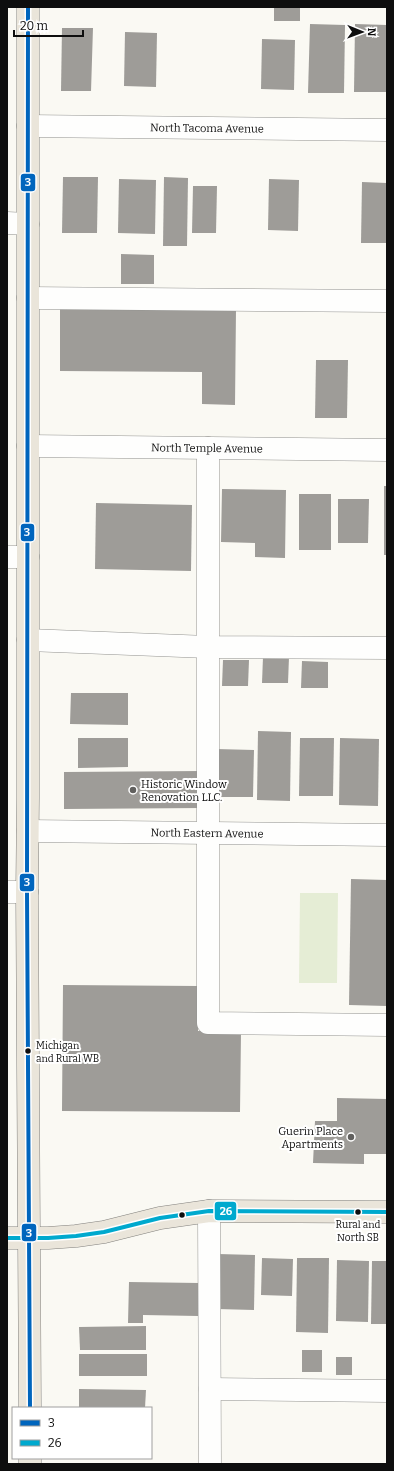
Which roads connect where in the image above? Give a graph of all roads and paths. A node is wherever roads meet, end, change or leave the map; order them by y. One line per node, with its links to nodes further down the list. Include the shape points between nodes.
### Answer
1 (28, 7): 2 (main road)
2 (28, 126): 3 (street, North Tacoma Avenue); 4 (main road)
3 (387, 130)
4 (18, 223): 5 (main road)
5 (28, 298): 6 (street); 7 (main road)
6 (387, 301)
7 (28, 446): 8 (street, North Temple Avenue); 10 (main road)
8 (208, 448): 9 (street, North Temple Avenue); 12 (street)
9 (387, 450)
10 (18, 557): 11 (main road)
11 (28, 640): 12 (street); 14 (main road)
12 (208, 647): 13 (street); 15 (street)
13 (387, 648)
14 (28, 832): 15 (street, North Eastern Avenue); 17 (main road)
15 (208, 833): 16 (street, North Eastern Avenue); 18 (street, via 208,1023)
16 (387, 835)
17 (17, 892): 22 (main road)
18 (387, 1025)
19 (209, 1211): 20 (main road); 22 (main road, via 160,1218 90,1234); 23 (street)
20 (387, 1212)
21 (7, 1238): 22 (main road)
22 (30, 1238): 25 (main road)
23 (210, 1389): 24 (street); 26 (street)
24 (387, 1391)
25 (30, 1407)
26 (210, 1464)

